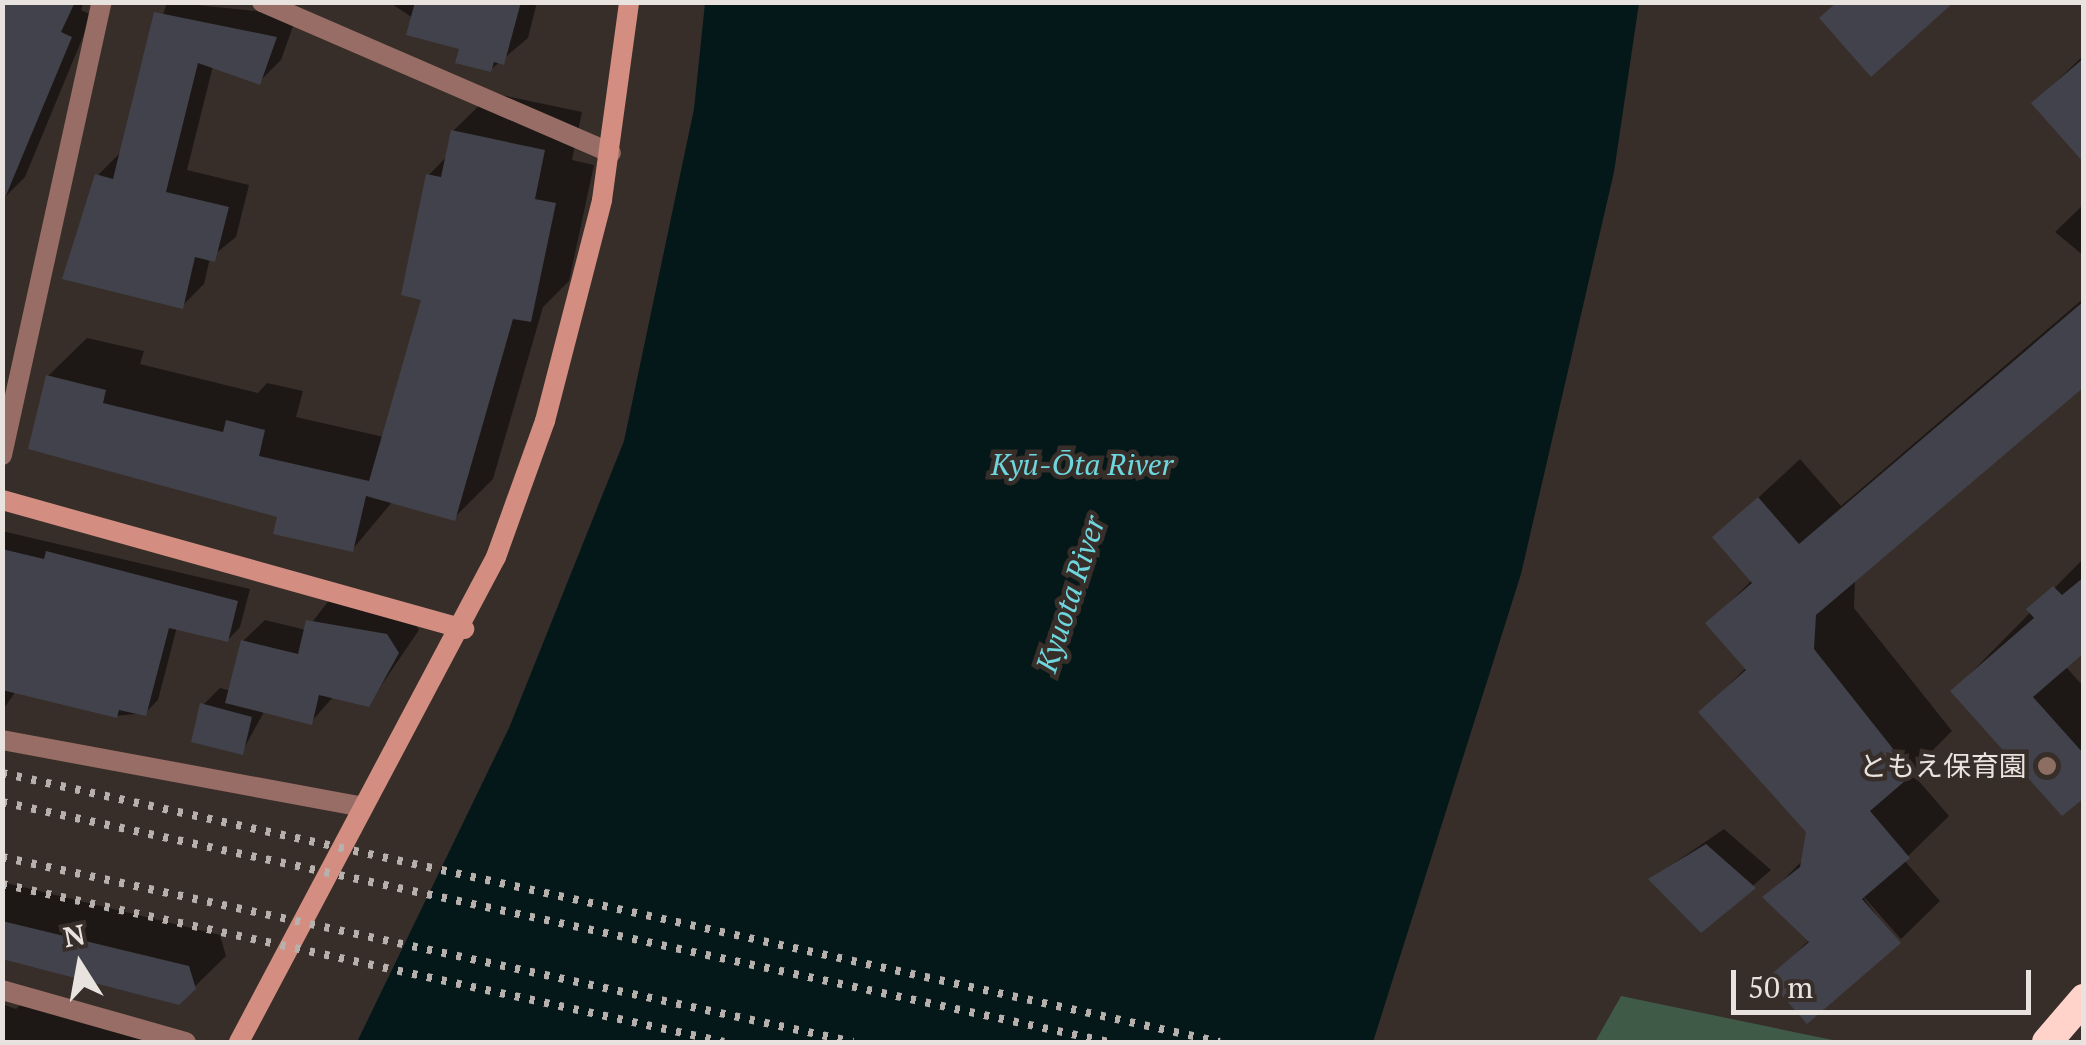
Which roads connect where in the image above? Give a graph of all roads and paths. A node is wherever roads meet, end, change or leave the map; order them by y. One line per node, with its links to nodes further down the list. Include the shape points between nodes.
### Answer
1 (102, 2): 5 (street)
2 (262, 2): 4 (street)
3 (629, 2): 4 (street)
4 (611, 153): 7 (street, via 545,421)
5 (2, 455)
6 (2, 500): 7 (street)
7 (464, 629): 9 (street)
8 (2, 740): 9 (street)
9 (363, 807): 13 (street)
10 (2, 990): 12 (street)
11 (2084, 999): 14 (highway)
12 (186, 1042)
13 (239, 1042)
14 (2047, 1042)

